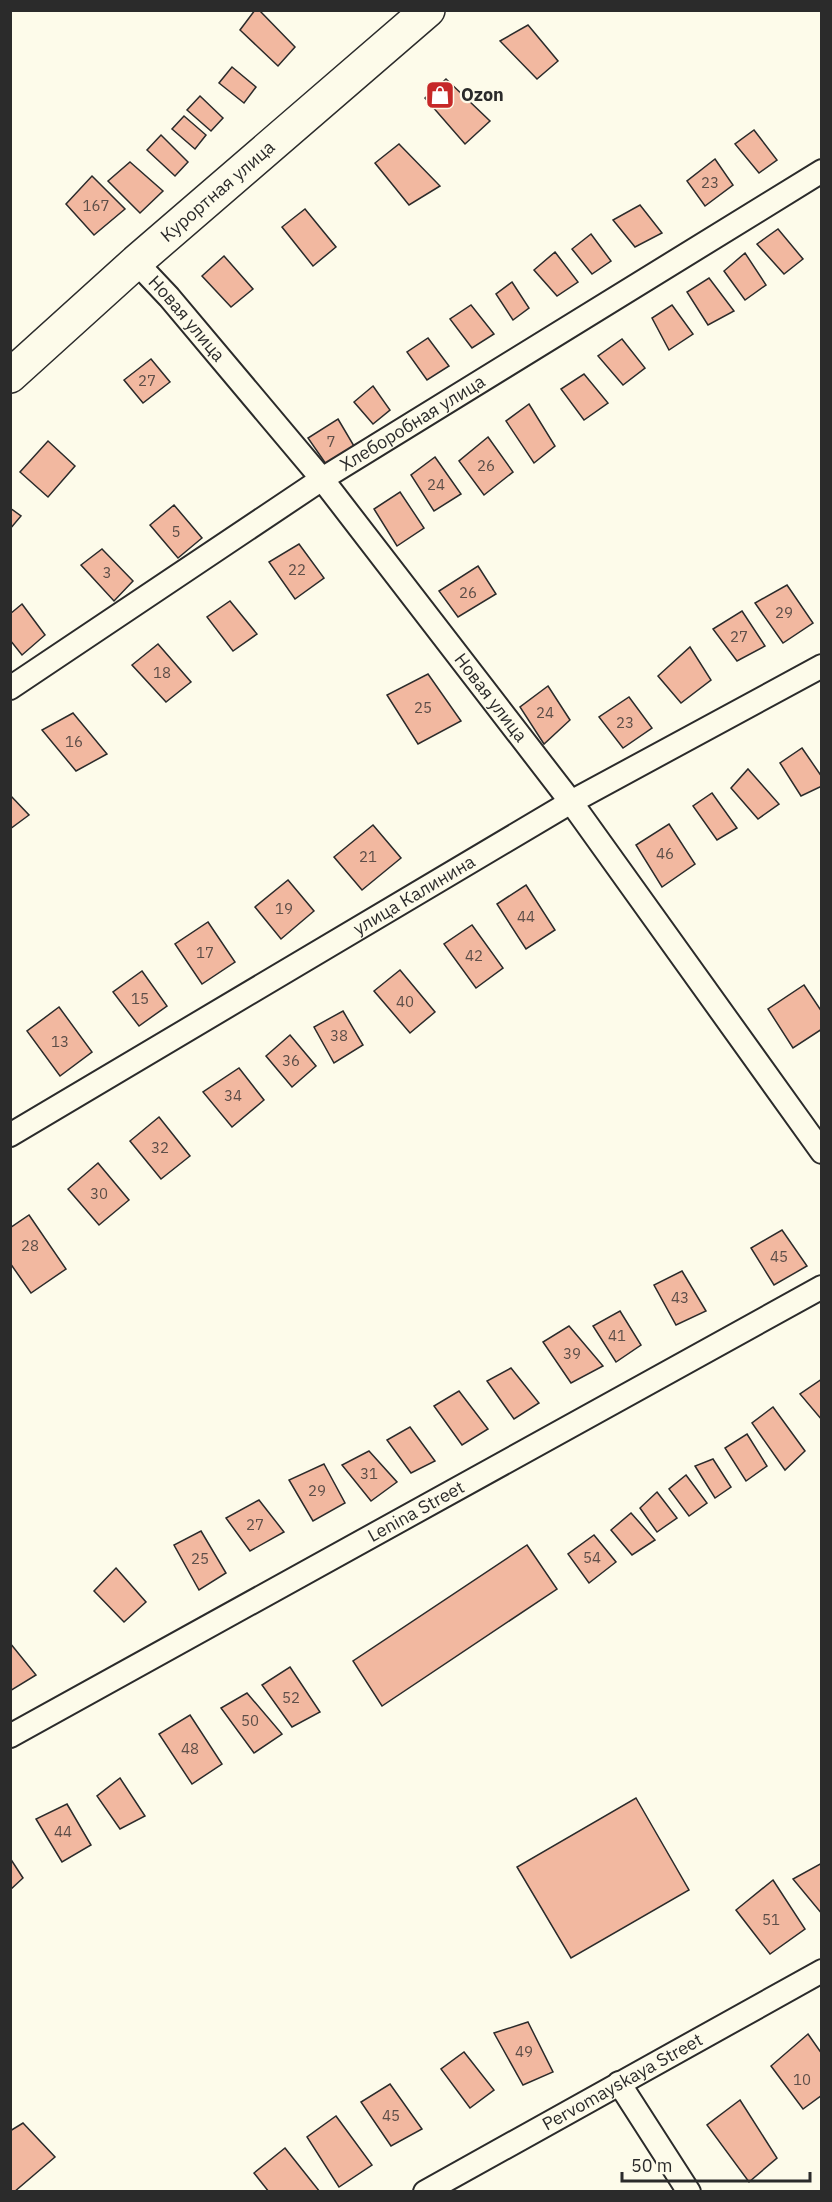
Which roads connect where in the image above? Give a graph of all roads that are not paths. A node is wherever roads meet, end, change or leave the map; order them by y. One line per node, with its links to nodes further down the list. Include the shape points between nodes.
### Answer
1 (428, 10): 3 (main road, Курортная улица)
2 (822, 171): 5 (street, Хлеборобная улица)
3 (136, 262): 4 (main road, Курортная улица); 5 (street, Новая улица, via 170,297)
4 (10, 376)
5 (322, 479): 7 (street, Хлеборобная улица); 8 (street, Новая улица)
6 (822, 666): 8 (street, улица Калинина)
7 (10, 688)
8 (571, 802): 9 (street, улица Калинина); 10 (street, Новая улица)
9 (10, 1136)
10 (822, 1152)
11 (822, 1287): 12 (street, Lenina Street)
12 (10, 1736)
13 (822, 1971): 14 (street, Pervomayskaya Street)
14 (619, 2083): 15 (street, Pervomayskaya Street); 16 (street)
15 (425, 2192)
16 (689, 2192)

